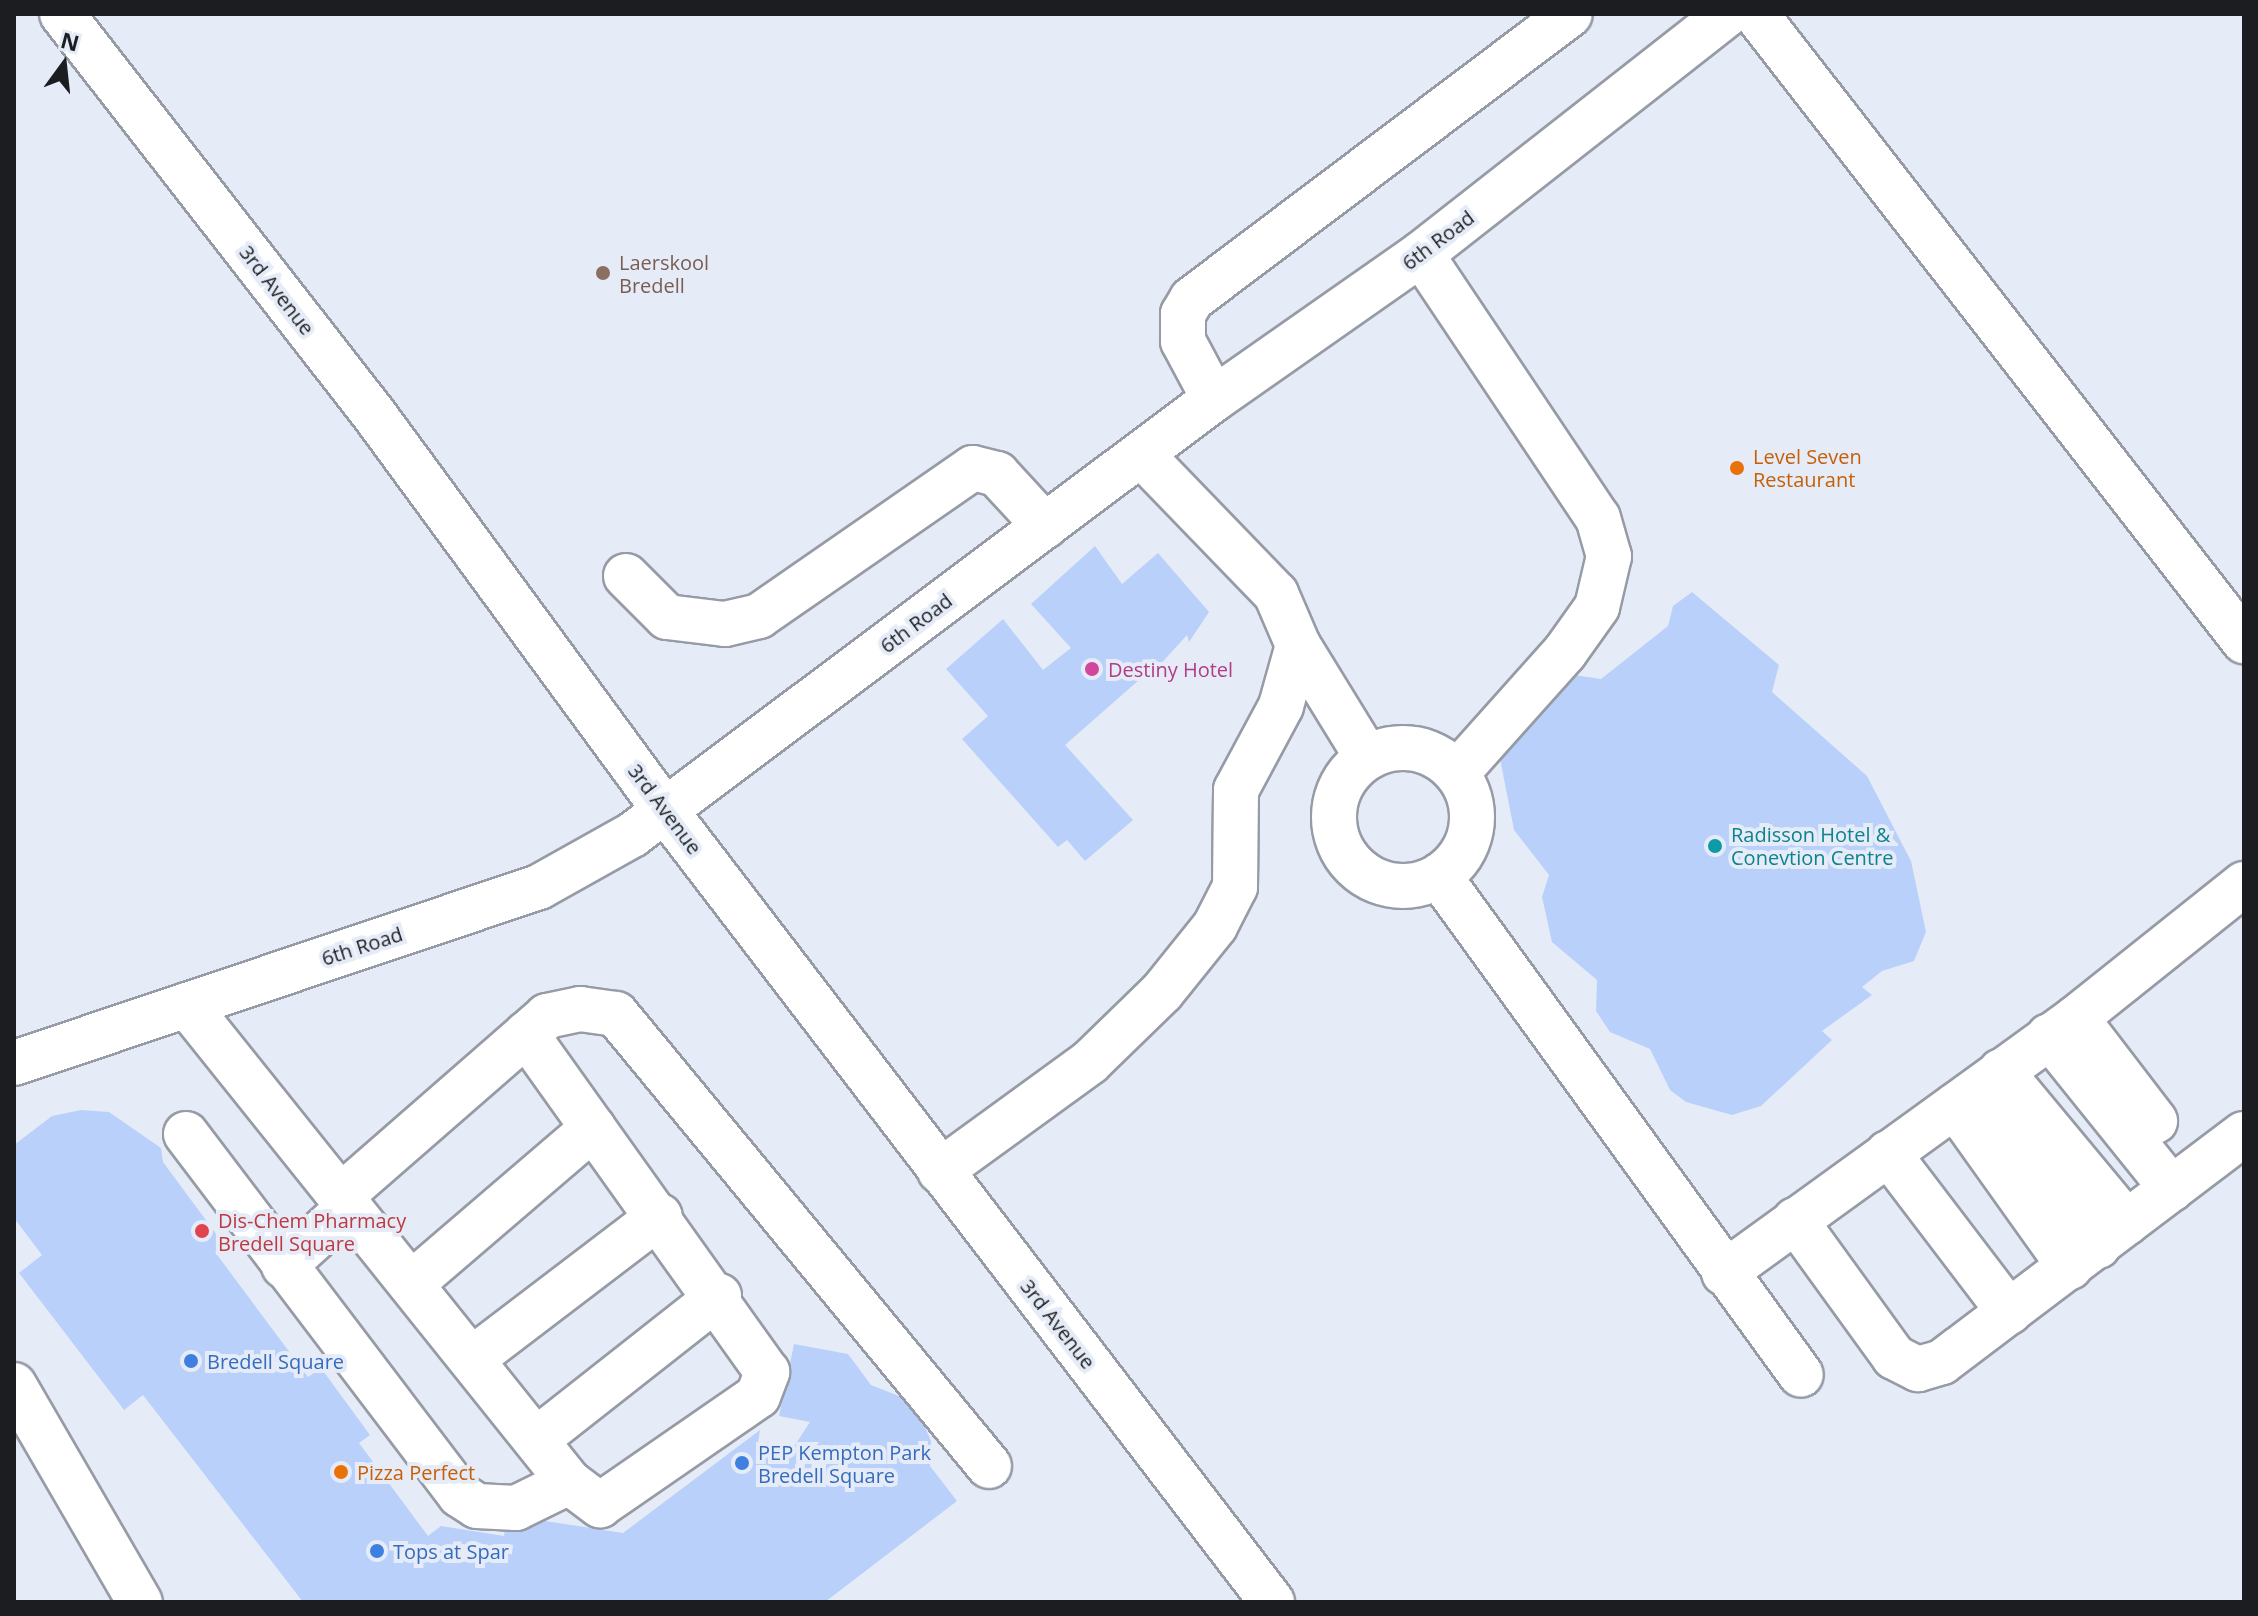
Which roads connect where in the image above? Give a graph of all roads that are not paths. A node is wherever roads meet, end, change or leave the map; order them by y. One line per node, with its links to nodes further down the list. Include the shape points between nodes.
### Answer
1 (62, 14): 14 (street, 3rd Avenue, via 373,413)
2 (1570, 14): 6 (street, via 1192,299 1183,314 1183,341)
3 (1727, 14): 5 (street, 6th Road)
4 (1756, 14): 10 (street)
5 (1421, 254): 6 (street, 6th Road); 13 (street, via 1598,518 1609,556 1597,607 1581,630)
6 (1214, 399): 7 (street, 6th Road)
7 (1141, 454): 8 (street, 6th Road); 11 (street, via 1276,594)
8 (1045, 526): 9 (street, via 997,474 973,468 759,616 725,624 667,617); 14 (street, 6th Road)
9 (626, 576)
10 (2244, 641)
11 (1298, 645): 12 (street); 25 (street, via 1281,706 1236,790 1240,866 1215,926 1162,992 1090,1062)
12 (1367, 757): 13 (street, via 1425,751); 15 (street, via 1338,795 1339,843 1381,883)
13 (1457, 773): 15 (street, via 1467,790 1471,829)
14 (665, 810): 17 (street, 6th Road, via 539,887); 25 (street, 3rd Avenue)
15 (1439, 876): 31 (street)
16 (2244, 884): 19 (street)
17 (187, 1005): 20 (street, 6th Road); 26 (street)
18 (526, 1034): 21 (street); 26 (street); 39 (street, via 558,1013 616,1014)
19 (2014, 1062): 24 (street); 28 (street); 28 (street); 28 (street)
20 (14, 1063)
21 (593, 1128): 27 (street); 32 (street)
22 (186, 1134): 30 (street)
23 (2244, 1134): 28 (street)
24 (1888, 1153): 29 (street); 34 (street)
25 (940, 1171): 42 (street, 3rd Avenue)
26 (345, 1201): 30 (street); 32 (street)
27 (660, 1216): 33 (street); 35 (street)
28 (2135, 1217): 34 (street)
29 (1795, 1220): 31 (street); 34 (street, via 1894,1357 1918,1369 1942,1362)
30 (284, 1266): 40 (street, via 460,1495 477,1506 516,1508)
31 (1724, 1273): 36 (street)
32 (411, 1284): 35 (street)
33 (719, 1296): 38 (street); 40 (street, via 762,1355 767,1372 758,1396 609,1503 588,1502)
34 (2009, 1312)
35 (472, 1359): 38 (street)
36 (1801, 1375)
37 (14, 1385): 41 (street)
38 (536, 1440): 40 (street)
39 (989, 1466)
40 (569, 1482)
41 (140, 1602)
42 (1272, 1602)

